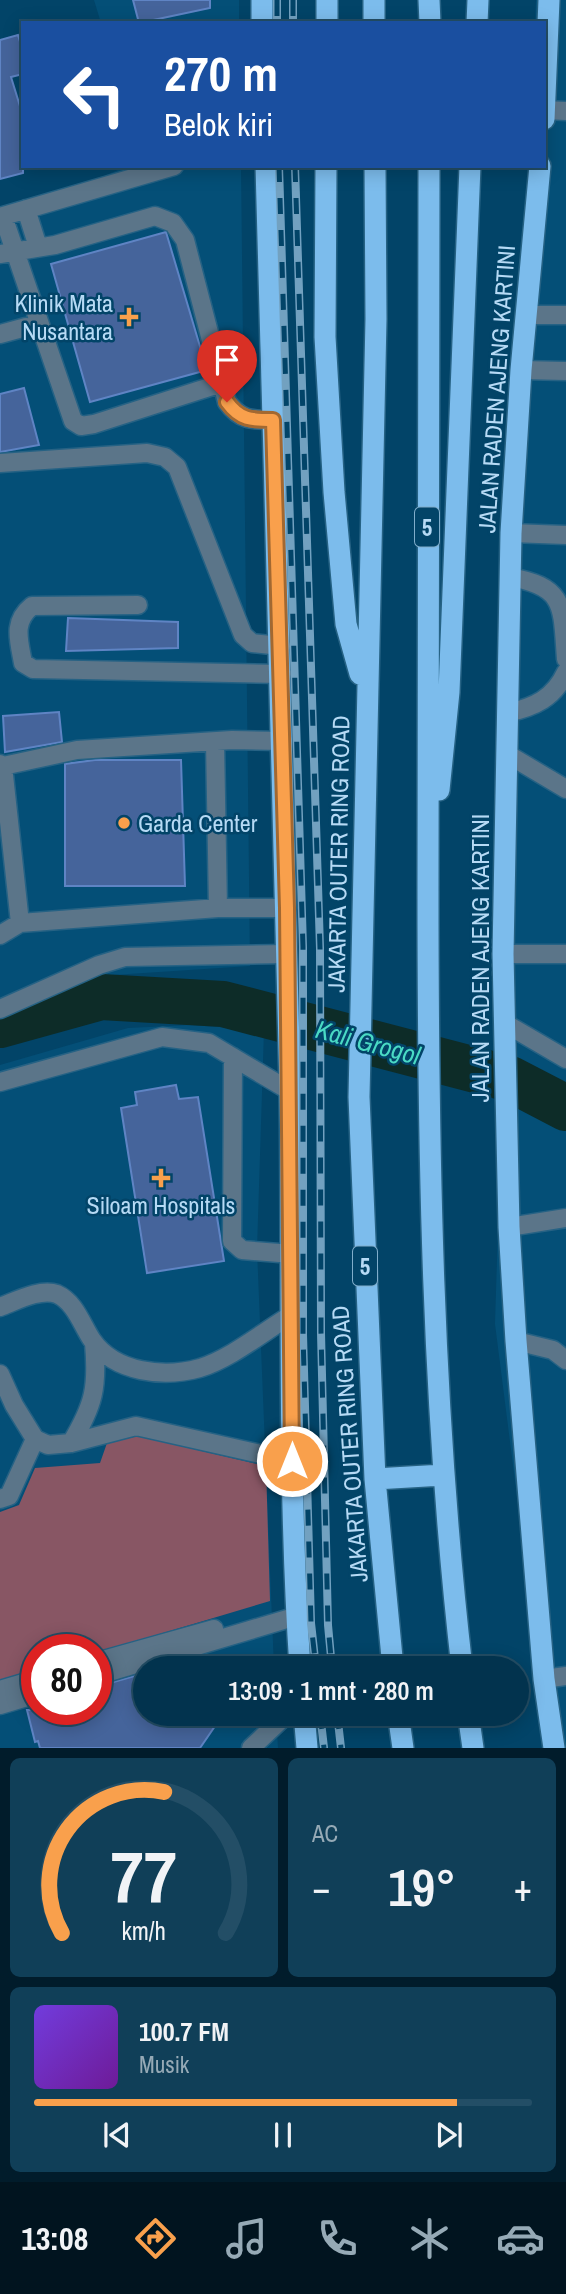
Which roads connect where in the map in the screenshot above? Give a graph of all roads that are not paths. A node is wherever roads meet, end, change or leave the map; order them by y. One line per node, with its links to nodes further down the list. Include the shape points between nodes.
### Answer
1 (262, 0): 7 (highway)
2 (327, 0): 8 (highway)
3 (374, 0): 9 (highway)
4 (429, 0): 10 (highway)
5 (478, 0): 11 (highway)
6 (549, 0): 12 (highway)
7 (262, 21)
8 (327, 21)
9 (374, 21)
10 (430, 21)
11 (477, 21)
12 (546, 82)
13 (546, 110): 14 (street)
14 (566, 111)
15 (167, 168): 22 (street)
16 (267, 168): 33 (highway)
17 (326, 168): 43 (highway, via 324,337 334,492 346,624)
18 (375, 168): 43 (highway, JAKARTA OUTER RING ROAD / 5, via 376,319)
19 (429, 168): 50 (highway, 5)
20 (470, 168): 50 (highway, via 449,692)
21 (540, 168): 26 (highway, JALAN RADEN AJENG KARTINI)
22 (26, 209): 23 (street); 24 (street)
23 (1, 216): 25 (street)
24 (38, 247): 25 (street); 32 (street, via 155,216 173,223 185,240)
25 (7, 252): 32 (street, via 73,421 81,426)
26 (526, 315): 27 (street); 30 (highway, JALAN RADEN AJENG KARTINI)
27 (566, 315)
28 (26, 327): 29 (street)
29 (0, 334)
30 (521, 370): 31 (street); 35 (highway, JALAN RADEN AJENG KARTINI)
31 (566, 371)
32 (222, 383): 33 (street, via 227,402 237,415)
33 (273, 420): 39 (highway)
34 (0, 463): 39 (street, via 146,453 165,457 177,467 243,635 253,643)
35 (511, 533): 36 (street); 37 (highway, JALAN RADEN AJENG KARTINI)
36 (566, 535)
37 (510, 577): 40 (street, via 538,582 554,593 563,612); 44 (highway, JALAN RADEN AJENG KARTINI)
38 (138, 605): 42 (street, via 32,606 20,615 17,627 23,663 33,669)
39 (281, 646): 42 (highway)
40 (566, 659)
41 (566, 672): 44 (street, via 558,689 533,707)
42 (282, 674): 45 (highway)
43 (366, 696): 77 (highway, JAKARTA OUTER RING ROAD / 5, via 359,1097)
44 (508, 713): 47 (highway, JALAN RADEN AJENG KARTINI)
45 (283, 741): 46 (street); 52 (highway)
46 (215, 743): 48 (street, via 77,750); 51 (street)
47 (507, 754): 49 (street); 55 (highway, JALAN RADEN AJENG KARTINI)
48 (2, 765): 53 (street)
49 (566, 789)
50 (428, 889): 76 (highway, 5, via 428,1105)
51 (218, 908): 52 (street); 53 (street)
52 (287, 908): 57 (highway)
53 (20, 923): 54 (street)
54 (0, 934)
55 (503, 954): 56 (street); 59 (highway, JALAN RADEN AJENG KARTINI)
56 (566, 954)
57 (287, 960): 58 (street, via 125,957); 63 (highway)
58 (0, 1009)
59 (506, 1033): 61 (street); 65 (highway, JALAN RADEN AJENG KARTINI)
60 (233, 1058): 62 (street, via 209,1043 162,1037); 63 (street); 66 (street, via 232,1241 242,1250)
61 (566, 1059)
62 (0, 1082)
63 (290, 1091): 66 (highway)
64 (566, 1218): 65 (street)
65 (509, 1227): 69 (highway, JALAN RADEN AJENG KARTINI)
66 (292, 1254): 68 (highway)
67 (0, 1307): 70 (street, via 43,1292 57,1295 73,1307)
68 (293, 1314): 70 (street, via 201,1367 160,1374 117,1363); 75 (highway)
69 (516, 1341): 71 (street, via 553,1350); 86 (highway, JALAN RADEN AJENG KARTINI)
70 (94, 1343): 74 (street, via 97,1381 90,1413)
71 (566, 1360)
72 (0, 1374): 73 (street)
73 (35, 1439): 74 (street, via 48,1445); 78 (street, via 9,1496)
74 (71, 1443): 75 (street, via 136,1426)
75 (292, 1461): 79 (highway)
76 (443, 1475): 77 (highway); 82 (highway, 5)
77 (375, 1479): 81 (highway, JAKARTA OUTER RING ROAD / 5)
78 (0, 1499)
79 (296, 1611): 80 (highway); 83 (street); 84 (street)
80 (299, 1656)
81 (392, 1656)
82 (461, 1656)
83 (112, 1658)
84 (112, 1671)
85 (566, 1676): 86 (street)
86 (544, 1679): 99 (highway, JALAN RADEN AJENG KARTINI)
87 (21, 1684): 88 (street)
88 (0, 1690)
89 (21, 1699): 90 (street)
90 (0, 1705)
91 (274, 1726): 95 (street)
92 (304, 1726): 96 (highway)
93 (400, 1726): 97 (highway)
94 (470, 1726): 98 (highway)
95 (251, 1748)
96 (307, 1748)
97 (403, 1748)
98 (473, 1748)
99 (554, 1748)

